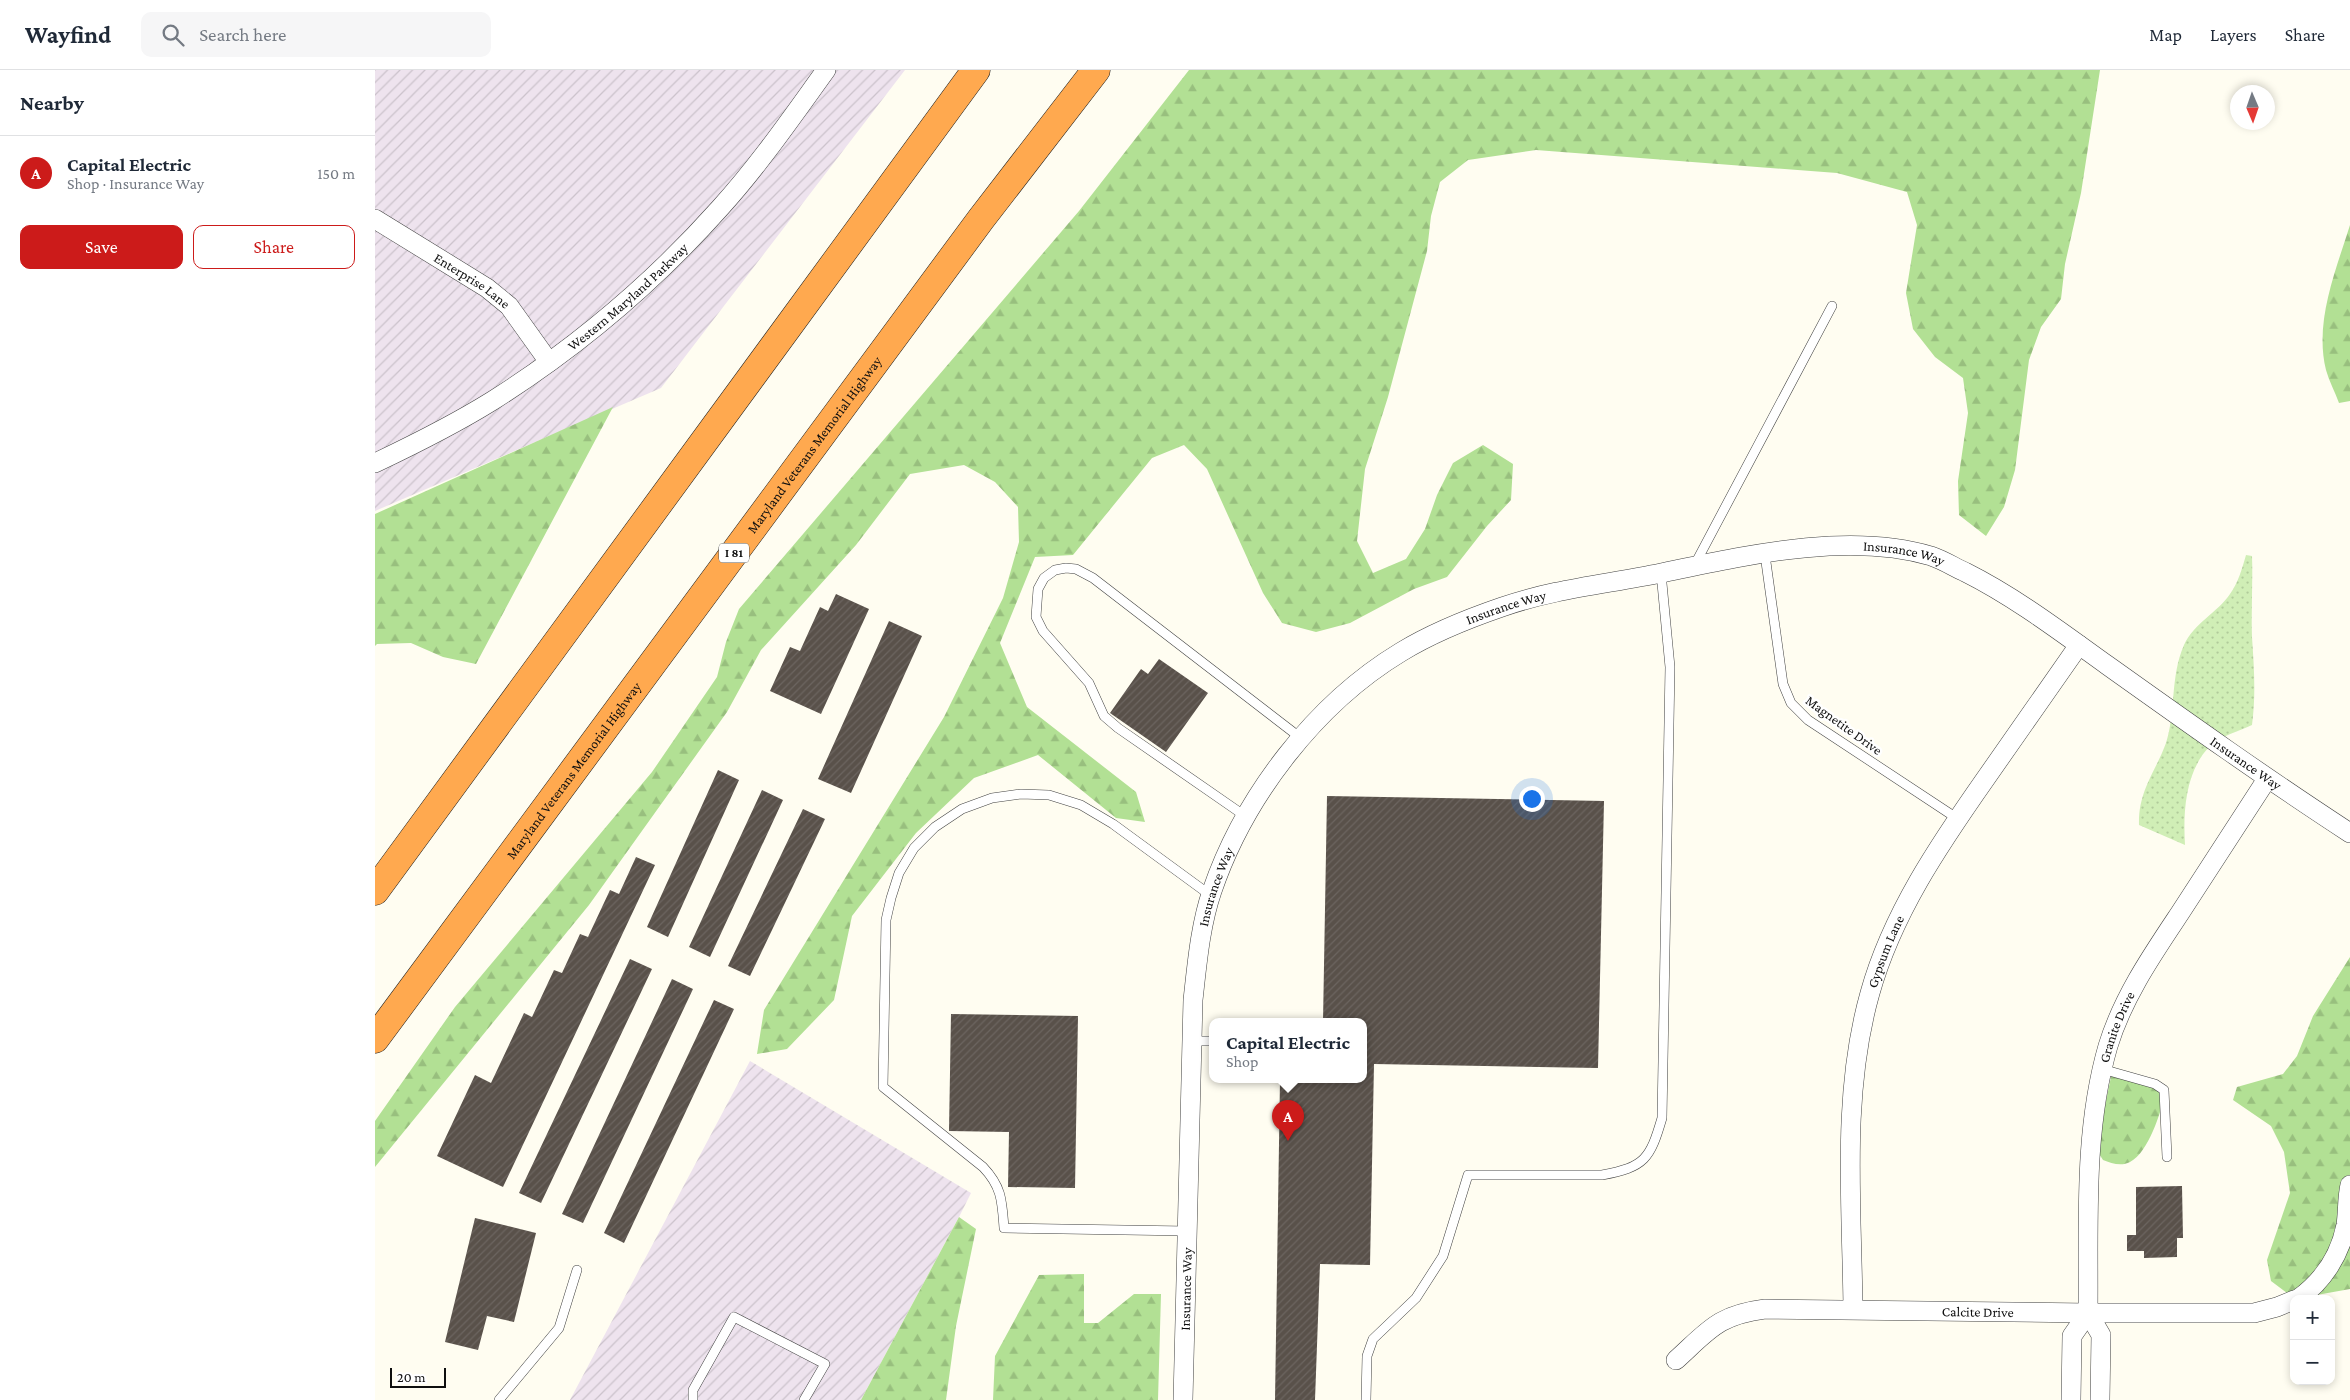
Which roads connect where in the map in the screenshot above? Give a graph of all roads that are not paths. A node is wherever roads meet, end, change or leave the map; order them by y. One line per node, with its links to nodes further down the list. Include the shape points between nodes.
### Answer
1 (826, 70): 6 (street, Western Maryland Parkway, via 721,208 617,308)
2 (976, 70): 17 (highway)
3 (1096, 70): 19 (highway, Maryland Veterans Memorial Highway / I 81, via 981,219)
4 (375, 219): 6 (street, Enterprise Lane, via 487,288 509,306)
5 (1832, 306): 9 (lane)
6 (549, 362): 7 (street, Western Maryland Parkway, via 491,401)
7 (375, 463)
8 (1765, 554): 9 (street, Insurance Way); 11 (street, Insurance Way, via 1871,544 1933,556 1994,586); 15 (lane, Magnetite Drive, via 1783,684 1791,703 1808,720)
9 (1694, 566): 10 (street, Insurance Way)
10 (1661, 573): 12 (street, Insurance Way, via 1548,595 1454,625 1401,652 1355,684); 36 (lane, via 1670,668 1662,1118 1654,1144 1641,1163 1621,1171 1602,1174 1468,1175 1443,1256 1416,1298 1373,1339 1367,1356)
11 (2079, 645): 13 (street, Insurance Way); 15 (street, Gypsum Lane)
12 (1302, 739): 14 (street, Insurance Way); 14 (lane, via 1093,578 1076,569 1066,568 1055,570 1044,578 1038,589 1036,617 1043,631 1089,683 1105,716)
13 (2267, 779): 16 (street, Insurance Way); 22 (street, Granite Drive, via 2139,975 2118,1018)
14 (1245, 816): 18 (street, Insurance Way, via 1228,848)
15 (1957, 819): 29 (street, Gypsum Lane, via 1919,879 1895,925 1869,994 1857,1052 1851,1109)
16 (2350, 833)
17 (375, 891)
18 (1210, 895): 20 (street, Insurance Way, via 1198,954); 25 (lane, via 1113,824 1081,805 1049,795 1021,794 992,798 962,809 935,827 913,848 899,873 886,920 883,1087 994,1178 1002,1196 1004,1228)
19 (375, 1039)
20 (1192, 1041): 21 (lane); 25 (street, Insurance Way)
21 (1209, 1041)
22 (2102, 1070): 23 (lane, via 2155,1084 2164,1090); 30 (street, Granite Drive, via 2090,1150)
23 (2167, 1157)
24 (2350, 1185): 27 (street, via 2346,1225 2336,1257 2320,1280)
25 (1187, 1231): 35 (street, Insurance Way)
26 (577, 1270): 32 (lane, via 559,1328)
27 (2303, 1295)
28 (2290, 1302): 30 (street, Calcite Drive, via 2254,1313)
29 (1853, 1309): 30 (street, Calcite Drive); 31 (street, Calcite Drive, via 1745,1312 1716,1323)
30 (2088, 1314): 37 (street, via 2072,1336); 38 (street, via 2101,1335)
31 (1676, 1360)
32 (499, 1400)
33 (693, 1400): 34 (lane, via 693,1390 734,1317 825,1364)
34 (804, 1400)
35 (1183, 1400)
36 (1366, 1400)
37 (2071, 1400)
38 (2101, 1400)

